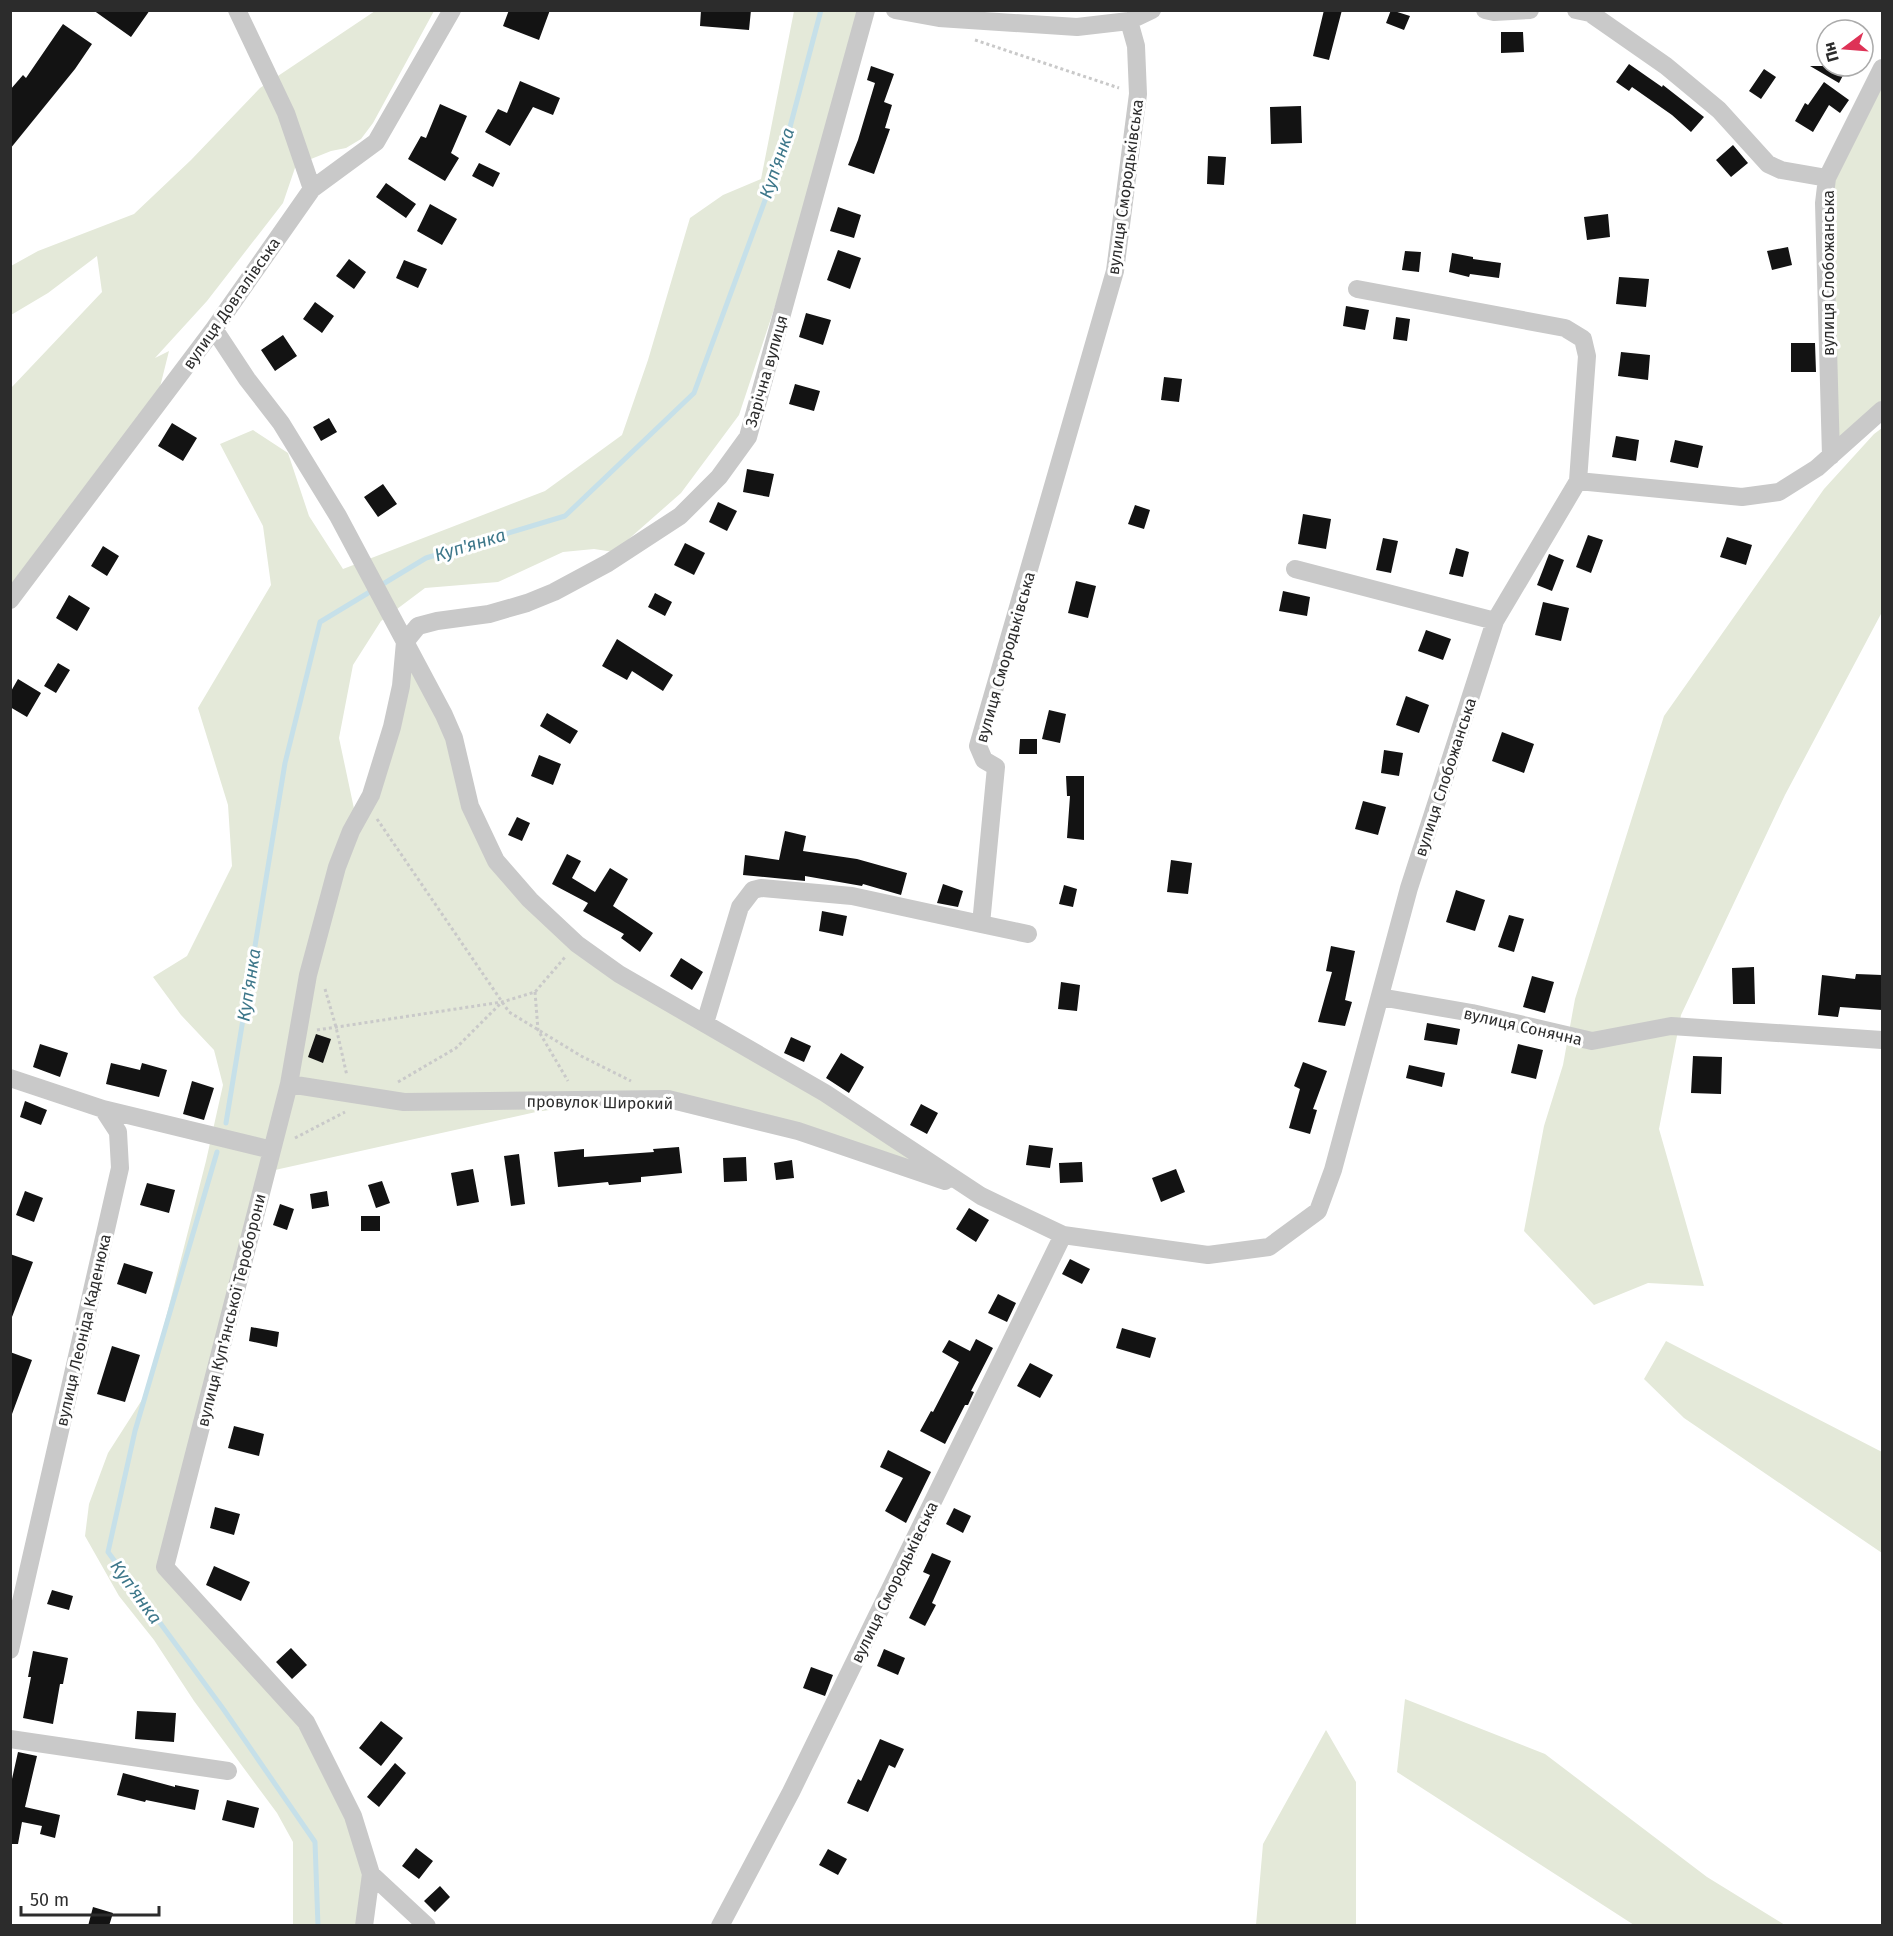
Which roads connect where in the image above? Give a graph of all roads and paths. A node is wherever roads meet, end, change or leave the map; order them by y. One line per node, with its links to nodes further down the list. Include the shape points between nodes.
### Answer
1 (237, 10): 14 (street, via 286,113)
2 (452, 10): 14 (street, вулиця Довгалівська, via 376,142)
3 (866, 10): 23 (street, Зарічна вулиця, via 748,437 725,469 680,516 608,563 527,603 418,627)
4 (895, 10): 9 (street, via 939,18 1077,27)
5 (1152, 10): 9 (street)
6 (1485, 10): 7 (street)
7 (1530, 10)
8 (1585, 11): 13 (street, via 1666,66 1719,110 1768,164)
9 (1129, 21): 12 (street, вулиця Смородьківська, via 1136,46)
10 (966, 37): 12 (path)
11 (1882, 68): 13 (street, вулиця Слобожанська)
12 (1138, 94): 25 (street, вулиця Смородьківська, via 1115,271 978,746 984,760 996,767)
13 (1827, 178): 18 (street, вулиця Слобожанська, via 1824,203)
14 (312, 189): 16 (street, вулиця Довгалівська)
15 (1357, 289): 19 (street, вулиця Слобожанська, via 1565,328 1583,339 1587,356)
16 (214, 329): 21 (street, вулиця Довгалівська); 23 (street, via 281,423 338,516)
17 (1882, 410): 18 (street)
18 (1831, 456): 19 (street, via 1779,492 1742,496)
19 (1578, 481): 22 (street, вулиця Слобожанська)
20 (1295, 569): 22 (street)
21 (10, 600)
22 (1495, 621): 30 (street, вулиця Слобожанська, via 1409,888)
23 (405, 642): 24 (street, вулиця Куп'янської Тероборони, via 392,727); 27 (street, via 454,738 470,806 496,861)
24 (366, 803): 31 (path); 35 (street, вулиця Куп'янської Тероборони, via 337,867 308,975)
25 (981, 924): 26 (street); 32 (street, via 852,896 753,890 740,907)
26 (1028, 934)
27 (577, 944): 29 (path); 32 (street, via 619,974)
28 (325, 987): 33 (path)
29 (535, 992): 31 (path); 34 (path)
30 (1380, 997): 36 (street, вулиця Сонячна, via 1472,1013 1592,1041 1671,1026); 45 (street, вулиця Слобожанська, via 1318,1211 1269,1246 1208,1255)
31 (502, 1002): 33 (path); 34 (path, via 509,1012)
32 (705, 1023): 44 (street, via 825,1093)
33 (336, 1027): 35 (path); 40 (path)
34 (538, 1030): 39 (path); 41 (path)
35 (298, 1033): 38 (street, вулиця Куп'янської Тероборони)
36 (1882, 1040)
37 (10, 1077): 42 (street)
38 (289, 1084): 40 (street, провулок Широкий); 43 (street, вулиця Куп'янської Тероборони)
39 (639, 1085)
40 (351, 1094): 41 (street, провулок Широкий, via 404,1102)
41 (579, 1100): 44 (street, провулок Широкий, via 668,1099 798,1131)
42 (103, 1109): 43 (street); 46 (street, вулиця Леоніда Каденюка, via 118,1132 120,1168)
43 (272, 1150): 49 (street, вулиця Куп'янської Тероборони, via 165,1568 306,1722 353,1816)
44 (972, 1191): 45 (street)
45 (1063, 1235): 52 (street, вулиця Смородьківська, via 791,1792)
46 (10, 1650)
47 (10, 1739): 48 (street)
48 (228, 1771)
49 (371, 1875): 50 (street, вулиця Куп'янської Тероборони); 51 (street)
50 (364, 1926)
51 (427, 1926)
52 (720, 1926)

